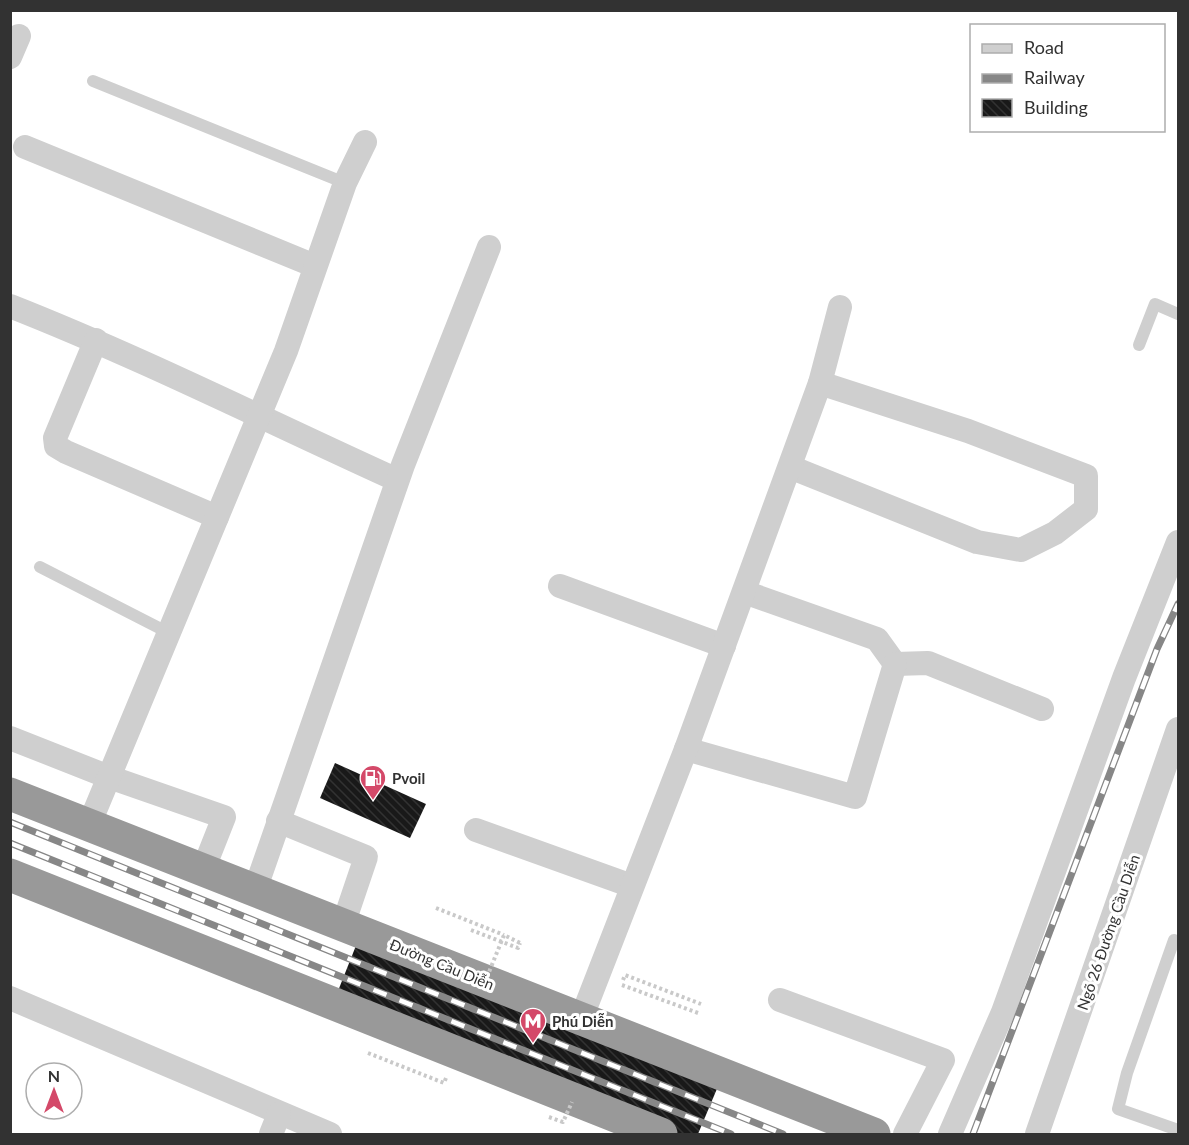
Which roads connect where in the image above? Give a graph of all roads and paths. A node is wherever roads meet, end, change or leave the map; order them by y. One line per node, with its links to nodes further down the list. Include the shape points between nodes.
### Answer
1 (93, 81): 4 (lane)
2 (365, 142): 4 (street)
3 (25, 147): 6 (street)
4 (345, 183): 6 (street)
5 (489, 247): 15 (street)
6 (315, 266): 13 (street)
7 (10, 306): 10 (street)
8 (840, 307): 12 (street)
9 (1179, 314): 11 (lane, via 1155,304)
10 (96, 340): 13 (street); 16 (street, via 55,438 56,446)
11 (1139, 345)
12 (820, 383): 14 (street); 14 (street, via 968,431 1086,476 1086,510 1055,533 1021,550 977,542)
13 (259, 417): 15 (street); 16 (street)
14 (790, 467): 20 (street)
15 (398, 480): 30 (street)
16 (217, 517): 21 (street)
17 (1179, 542): 60 (street, via 1124,678 1003,1012)
18 (40, 567): 21 (lane)
19 (560, 586): 22 (street)
20 (744, 592): 22 (street); 23 (street, via 877,639)
21 (168, 633): 28 (street)
22 (724, 646): 27 (street)
23 (895, 664): 24 (street, via 928,663); 27 (street, via 855,797)
24 (1042, 709)
25 (1179, 729): 61 (street, Ngõ 26 Đường Cầu Diễn)
26 (10, 738): 28 (street)
27 (686, 748): 35 (street)
28 (109, 777): 31 (street); 33 (street, via 224,817)
29 (10, 794): 31 (highway, Đường Cầu Diễn)
30 (278, 821): 36 (street); 38 (street, via 366,857)
31 (89, 825): 33 (highway, Đường Cầu Diễn)
32 (476, 830): 35 (street)
33 (203, 870): 36 (highway, Đường Cầu Diễn)
34 (10, 875): 57 (highway)
35 (632, 886): 49 (street)
36 (255, 890): 38 (highway, Đường Cầu Diễn)
37 (436, 908): 40 (path)
38 (343, 925): 49 (highway, Đường Cầu Diễn)
39 (471, 930): 40 (path, bridge, via 518,948 520,942)
40 (504, 935): 43 (path, bridge)
41 (1174, 940): 55 (lane, via 1118,1109)
42 (625, 975): 47 (path)
43 (487, 977)
44 (622, 985): 48 (path)
45 (10, 999): 54 (street)
46 (780, 1000): 59 (street, via 943,1060)
47 (701, 1004)
48 (698, 1013)
49 (581, 1019): 58 (highway, Đường Cầu Diễn)
50 (368, 1053): 51 (path)
51 (444, 1083)
52 (572, 1102): 53 (path, bridge, via 563,1122)
53 (549, 1117)
54 (275, 1124): 56 (street)
55 (1179, 1130)
56 (330, 1134)
57 (661, 1134)
58 (874, 1134)
59 (905, 1134)
60 (950, 1134)
61 (1037, 1134)

